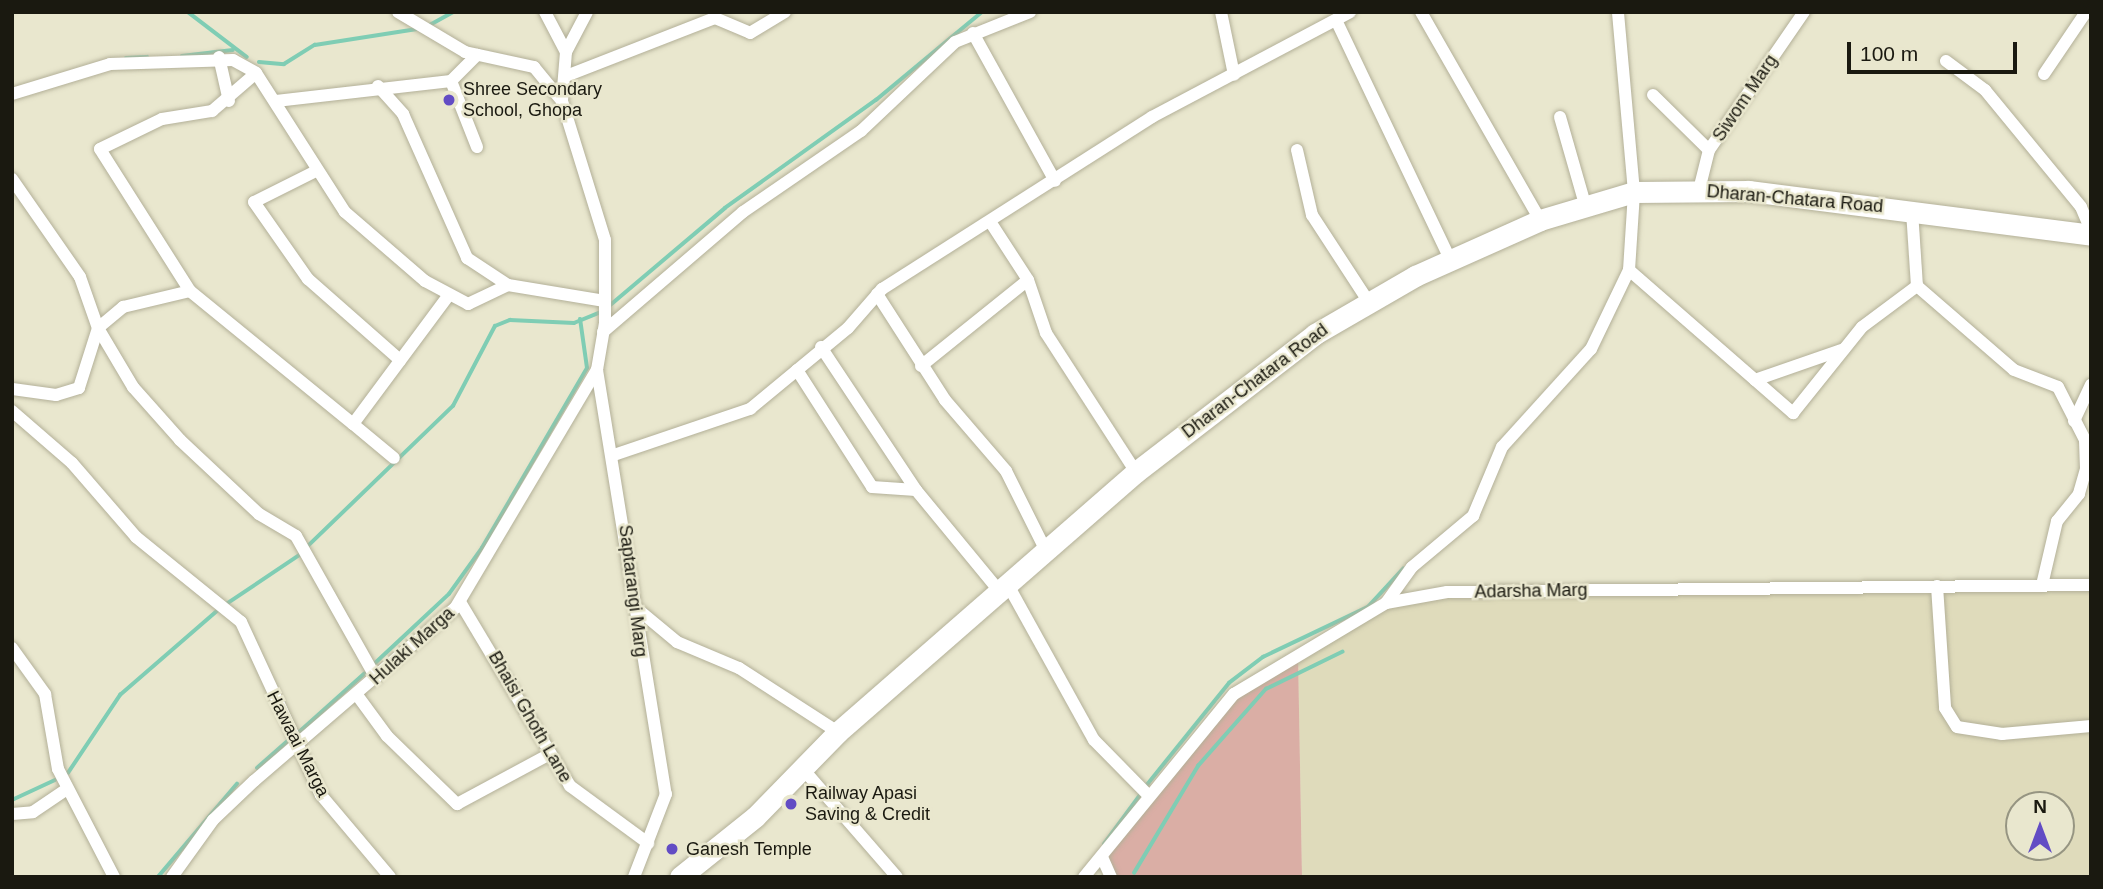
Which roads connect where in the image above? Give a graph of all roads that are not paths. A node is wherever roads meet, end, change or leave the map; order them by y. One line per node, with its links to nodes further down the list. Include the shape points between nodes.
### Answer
1 (398, 12): 16 (street, via 420,29)
2 (545, 12): 15 (street)
3 (587, 12): 15 (street)
4 (785, 12): 22 (street, via 750,33 715,18)
5 (1030, 12): 12 (street)
6 (1221, 12): 21 (street)
7 (1350, 12): 13 (street)
8 (1422, 12): 41 (street)
9 (1618, 12): 38 (street)
10 (1804, 12): 33 (street, Siwom Marg)
11 (2086, 12): 20 (street)
12 (1003, 16): 14 (street)
13 (1336, 20): 21 (street); 44 (street)
14 (973, 33): 36 (street); 55 (street, via 860,131 743,212)
15 (566, 52): 22 (street)
16 (477, 55): 23 (street); 29 (street, via 534,67)
17 (219, 57): 19 (street); 25 (street, via 110,64); 27 (street)
18 (1947, 61): 43 (street, via 1985,90 2081,207)
19 (256, 73): 27 (street); 28 (street)
20 (2043, 74)
21 (1234, 75): 36 (street, via 1152,117)
22 (566, 76): 29 (street)
23 (451, 81): 24 (street); 31 (street)
24 (378, 86): 28 (street); 47 (street, via 407,121 467,258)
25 (12, 94)
26 (1653, 95): 33 (street)
27 (229, 101): 49 (street, via 199,116 162,119 100,149)
28 (276, 101): 34 (street)
29 (562, 101): 53 (street, Saptarangi Marg, via 605,240)
30 (1560, 117): 39 (street)
31 (477, 147)
32 (1297, 150): 52 (street, via 1312,215)
33 (1709, 150): 37 (street, Siwom Marg)
34 (314, 172): 51 (street, via 368,237); 58 (street, via 254,202 308,279)
35 (12, 179): 54 (street, via 80,276)
36 (1055, 181): 42 (street)
37 (1699, 190): 38 (main road, Dharan-Chatara Road); 40 (main road, Dharan-Chatara Road)
38 (1634, 192): 39 (main road, Dharan-Chatara Road); 45 (street)
39 (1585, 204): 41 (main road, Dharan-Chatara Road)
40 (1912, 211): 43 (main road, Dharan-Chatara Road); 48 (street)
41 (1540, 220): 44 (main road, Dharan-Chatara Road)
42 (991, 223): 46 (street); 50 (street)
43 (2091, 232)
44 (1451, 261): 52 (main road, Dharan-Chatara Road)
45 (1629, 270): 62 (street); 79 (street, via 1591,349 1502,447 1473,516 1412,567)
46 (1028, 280): 59 (street); 70 (street, via 1046,333)
47 (508, 285): 51 (street, via 468,304); 53 (street)
48 (1917, 286): 57 (street, via 1862,327); 66 (street, via 2014,370 2057,387)
49 (190, 291): 54 (street, via 123,307); 67 (street)
50 (877, 294): 56 (street); 59 (street)
51 (448, 296): 58 (street)
52 (1368, 301): 70 (main road, Dharan-Chatara Road, via 1278,360)
53 (605, 305): 55 (street, Saptarangi Marg)
54 (98, 328): 64 (street, via 79,388 56,395); 82 (street, via 133,387 180,440 259,514 296,536)
55 (604, 328): 60 (street, Saptarangi Marg)
56 (821, 347): 61 (street); 71 (street)
57 (1844, 349): 62 (street); 62 (street, via 1793,414)
58 (400, 360): 67 (street)
59 (921, 366): 73 (street, via 1006,471)
60 (597, 370): 68 (street, Saptarangi Marg); 78 (street, Hulaki Marga)
61 (797, 370): 68 (street, via 750,409); 71 (street, via 872,487)
62 (1755, 380)
63 (2091, 385): 66 (street)
64 (12, 389)
65 (12, 411): 86 (street, Hawaai Marga, via 72,463 136,537 225,606)
66 (2074, 421): 72 (street, via 2087,453)
67 (353, 424): 69 (street)
68 (614, 455): 80 (street, Saptarangi Marg)
69 (394, 457)
70 (1136, 472): 73 (main road, Dharan-Chatara Road)
71 (916, 490): 77 (street)
72 (2085, 494): 74 (street, via 2057,521)
73 (1046, 551): 77 (main road, Dharan-Chatara Road)
74 (2042, 585): 75 (street, Adarsha Marg); 76 (street, Adarsha Marg)
75 (2091, 585)
76 (1937, 586): 79 (street, Adarsha Marg, via 1447,592); 84 (street, via 1945,708 1957,727 2002,734)
77 (1004, 589): 85 (main road, Dharan-Chatara Road); 90 (street, via 1094,740)
78 (460, 602): 82 (street, Hulaki Marga); 87 (street, Bhaisi Ghoth Lane, via 522,696)
79 (1386, 603): 90 (street, Adarsha Marg, via 1255,677 1215,713)
80 (635, 607): 85 (street, via 677,642 739,668); 92 (street, Saptarangi Marg, via 666,794)
81 (12, 648): 89 (street, via 45,694)
82 (376, 678): 83 (street, Hulaki Marga)
83 (357, 695): 86 (street, Hulaki Marga); 87 (street, via 387,736 457,804)
84 (2091, 726)
85 (838, 732): 88 (main road, Dharan-Chatara Road)
86 (297, 744): 95 (street, Hulaki Marga, via 213,820); 96 (street, Hawaai Marga, via 321,796)
87 (550, 754): 92 (street, Bhaisi Ghoth Lane, via 570,786)
88 (803, 769): 98 (main road, Dharan-Chatara Road, via 755,817); 99 (street)
89 (66, 789): 91 (street, via 33,812); 94 (street)
90 (1149, 796): 93 (street, Adarsha Marg)
91 (12, 814)
92 (648, 843): 97 (street, Saptarangi Marg)
93 (1102, 857): 100 (street, Adarsha Marg); 101 (street)
94 (114, 877)
95 (172, 877)
96 (390, 877)
97 (634, 877)
98 (680, 877)
99 (897, 877)
100 (1084, 877)
101 (1111, 877)

